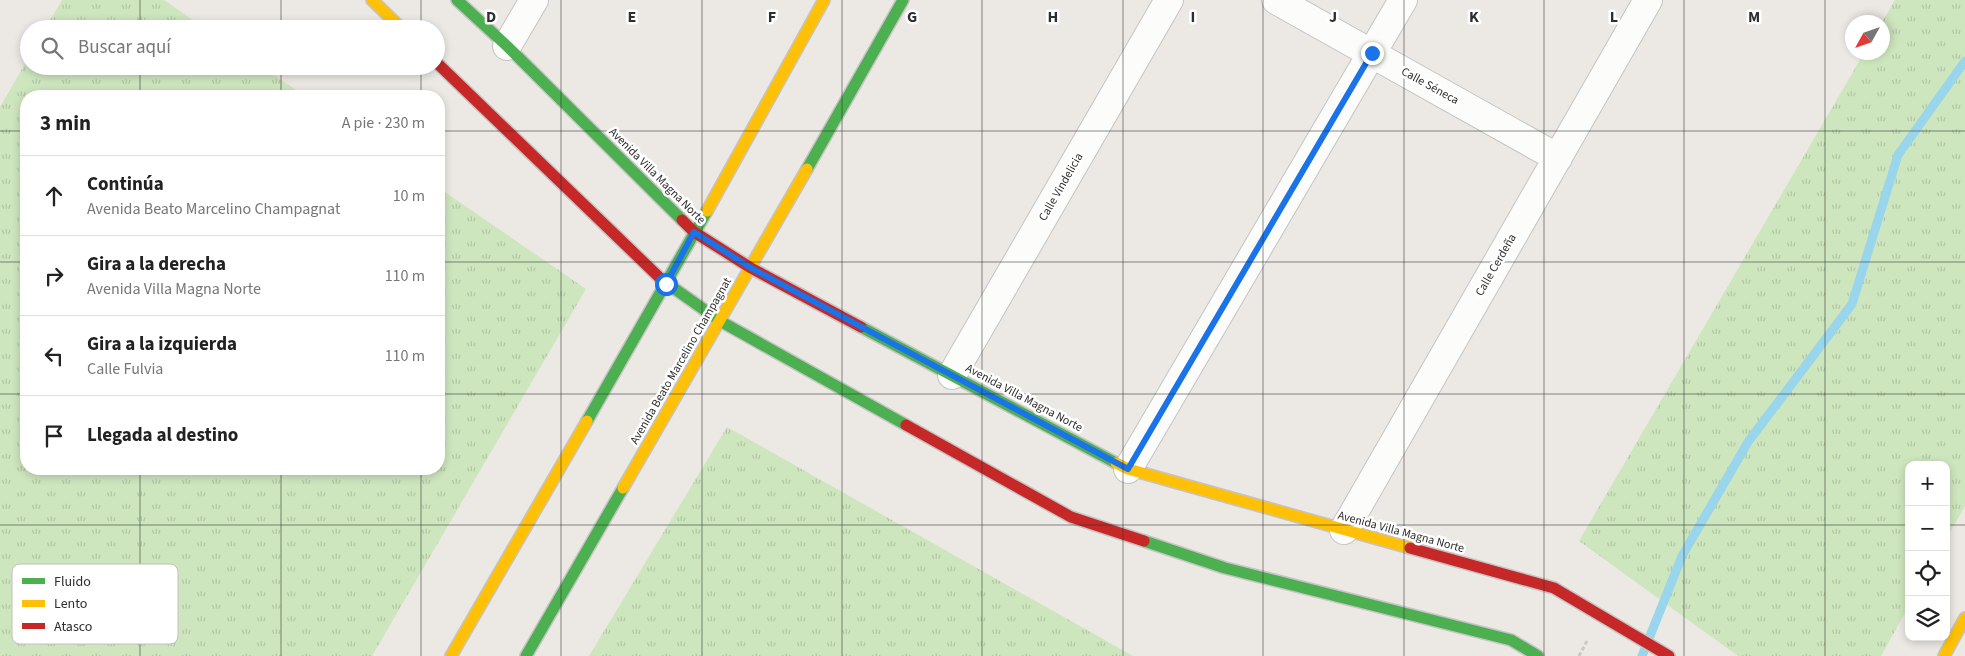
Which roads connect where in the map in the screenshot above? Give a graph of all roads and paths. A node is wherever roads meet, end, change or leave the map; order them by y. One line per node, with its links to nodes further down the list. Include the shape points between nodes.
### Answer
1 (372, 0): 10 (street)
2 (457, 0): 11 (street, Avenida Villa Magna Norte)
3 (534, 0): 11 (street)
4 (824, 0): 15 (street)
5 (903, 0): 16 (street, Avenida Beato Marcelino Champagnat)
6 (1170, 0): 19 (street, Calle Vindelicia)
7 (1276, 0): 12 (street, Calle Séneca)
8 (1403, 0): 12 (street)
9 (1648, 0): 14 (street, Calle Cerdeña)
10 (393, 20)
11 (507, 46): 15 (street, Avenida Villa Magna Norte)
12 (1372, 53): 14 (street, Calle Séneca); 20 (street)
13 (445, 71): 17 (street)
14 (1558, 158): 21 (street, Calle Cerdeña)
15 (694, 232): 16 (street, Avenida Villa Magna Norte); 17 (street)
16 (751, 268): 18 (street, Avenida Beato Marcelino Champagnat); 19 (street, Avenida Villa Magna Norte)
17 (666, 284): 18 (street); 24 (street)
18 (720, 321): 25 (street, Avenida Beato Marcelino Champagnat); 26 (street, via 1071,517 1225,568 1511,640)
19 (952, 375): 20 (street, Avenida Villa Magna Norte)
20 (1128, 469): 21 (street, Avenida Villa Magna Norte)
21 (1344, 530): 23 (street, Avenida Villa Magna Norte, via 1554,588)
22 (1965, 618): 27 (street)
23 (1667, 655)
24 (451, 656)
25 (526, 656)
26 (1538, 656)
27 (1944, 656)

